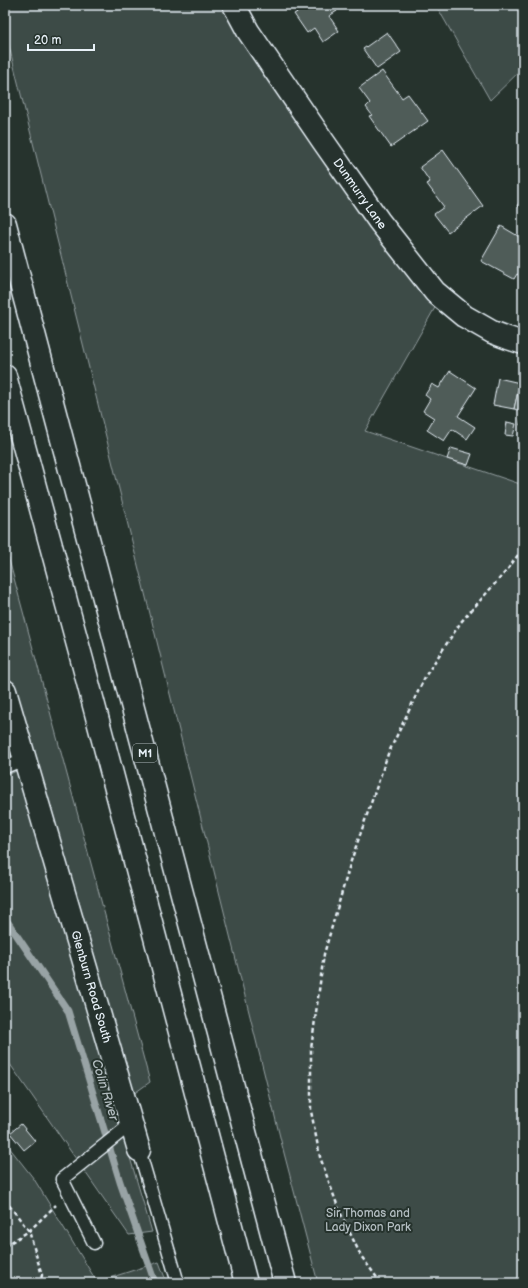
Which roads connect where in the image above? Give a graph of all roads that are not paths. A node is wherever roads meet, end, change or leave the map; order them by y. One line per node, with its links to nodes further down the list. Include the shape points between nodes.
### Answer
1 (234, 5): 3 (main road, Dunmurry Lane, via 248,31 379,221 435,292 464,316)
2 (5, 224): 12 (main road, M1)
3 (523, 343)
4 (5, 376): 11 (main road)
5 (5, 691): 6 (main road, Glenburn Road South)
6 (15, 763): 7 (main road, Glenburn Road South)
7 (125, 1128): 8 (main road, Glenburn Road South); 9 (lane, via 62,1179)
8 (139, 1150): 10 (lane, Glenburn Road South)
9 (94, 1243)
10 (178, 1283)
11 (246, 1283)
12 (285, 1283)

